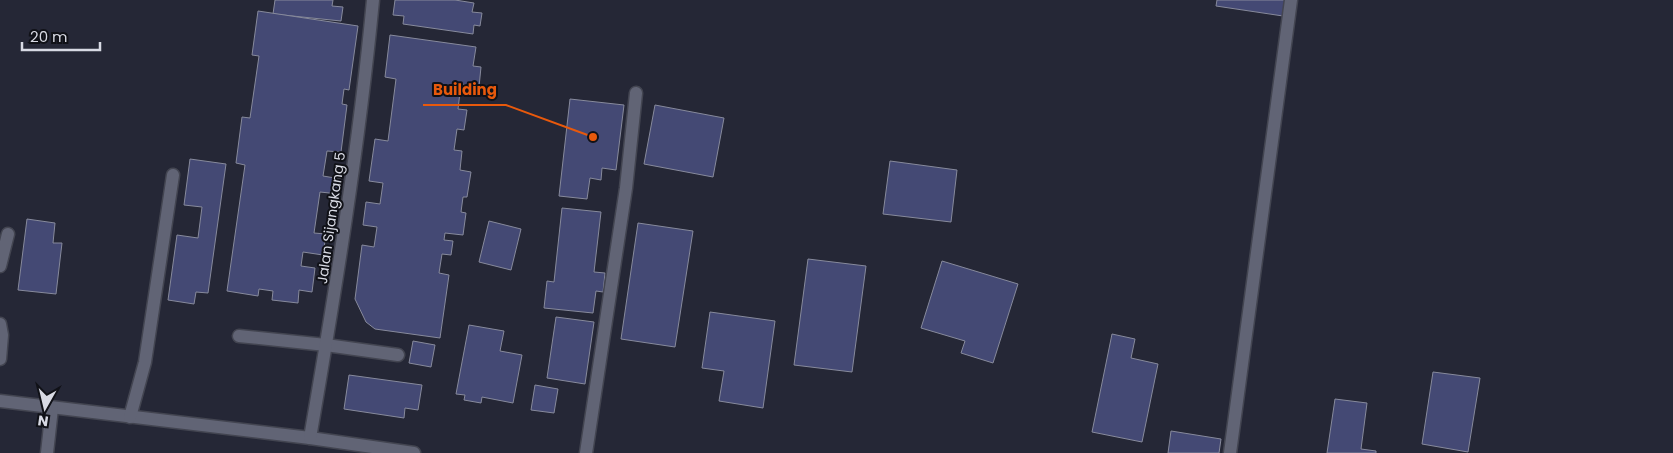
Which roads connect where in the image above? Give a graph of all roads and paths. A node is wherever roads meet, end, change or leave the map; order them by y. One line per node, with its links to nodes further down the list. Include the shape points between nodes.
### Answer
1 (373, 0): 9 (street, Jalan Sijangkang 5, via 367,67)
2 (1292, 0): 19 (street)
3 (636, 93): 18 (street, via 626,188)
4 (173, 175): 14 (street, via 145,362)
5 (8, 234): 6 (street)
6 (0, 266)
7 (0, 324): 11 (street)
8 (240, 336): 9 (street)
9 (326, 344): 10 (street); 15 (street, Jalan Sijangkang 5)
10 (398, 355)
11 (0, 359)
12 (0, 401): 13 (street)
13 (52, 408): 14 (street); 16 (street)
14 (130, 417): 15 (street)
15 (310, 438): 17 (street)
16 (47, 453)
17 (414, 453)
18 (586, 453)
19 (1230, 453)

